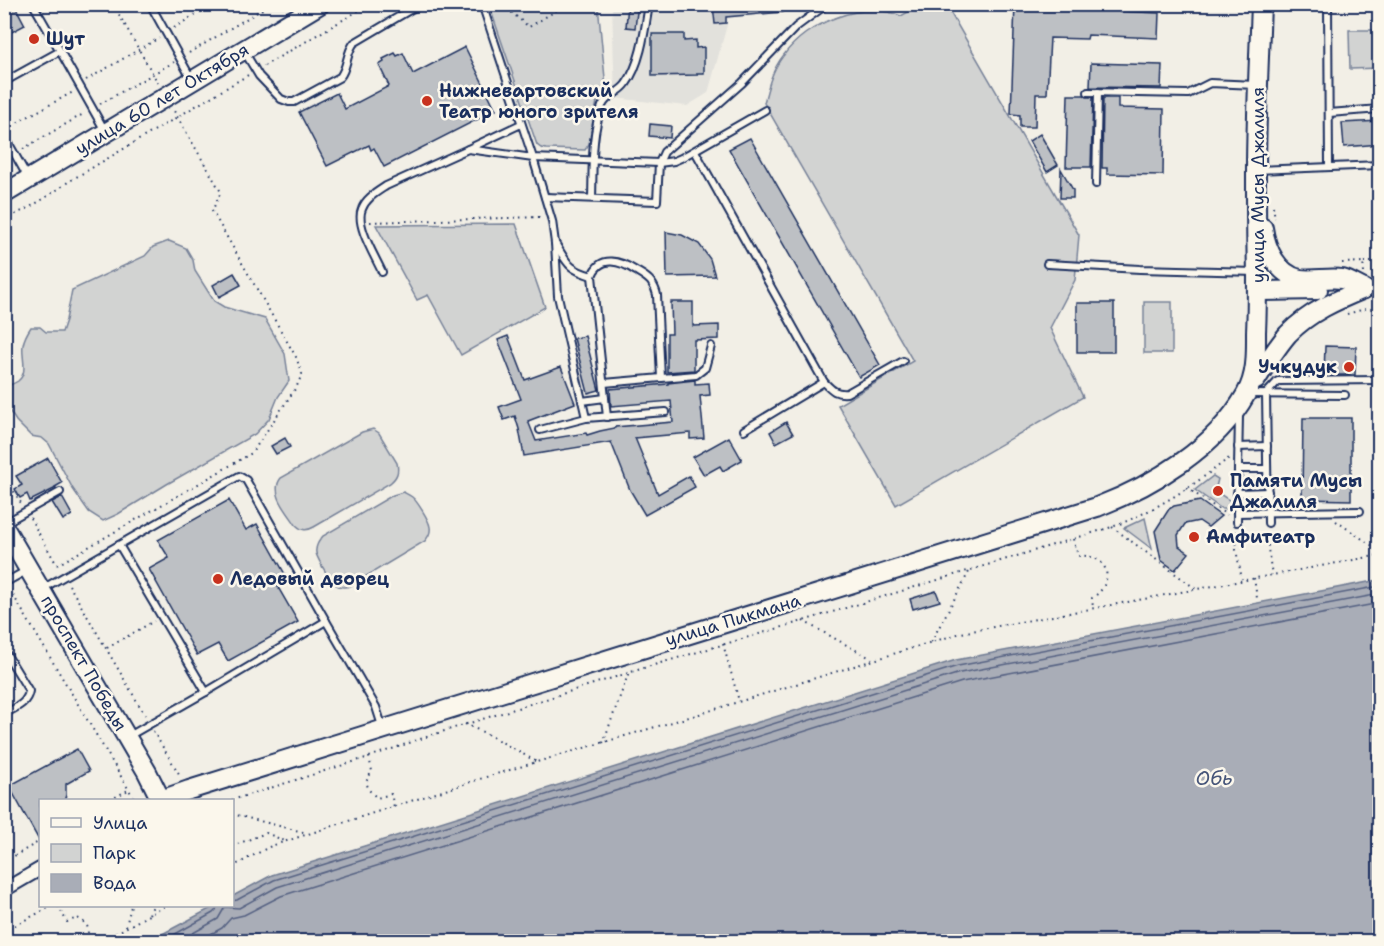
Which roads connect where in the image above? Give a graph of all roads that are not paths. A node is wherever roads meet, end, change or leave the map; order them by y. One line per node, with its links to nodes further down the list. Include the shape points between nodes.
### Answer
1 (33, 4): 11 (lane)
2 (150, 4): 12 (lane)
3 (320, 4): 10 (street, улица 60 лет Октября)
4 (420, 4): 10 (lane, via 354,43 340,77 294,102 281,99 256,71)
5 (482, 4): 20 (lane)
6 (649, 4): 26 (lane, via 630,78 608,96 602,107)
7 (826, 4): 27 (lane, via 796,27 670,146)
8 (1261, 4): 14 (street, улица Мусы Джалиля)
9 (1328, 4): 19 (lane)
10 (244, 50): 12 (street, улица 60 лет Октября)
11 (60, 51): 13 (lane); 21 (lane)
12 (192, 81): 21 (street, улица 60 лет Октября)
13 (4, 82)
14 (1258, 86): 16 (lane, via 1210,83 1188,94); 30 (street, улица Мусы Джалиля)
15 (1088, 92): 16 (lane)
16 (1098, 92): 32 (lane)
17 (1380, 109): 19 (lane)
18 (765, 110): 24 (lane)
19 (1329, 113): 29 (lane)
20 (521, 124): 23 (lane); 25 (lane)
21 (106, 133): 31 (street, улица 60 лет Октября)
22 (4, 135): 31 (lane)
23 (468, 149): 25 (lane); 39 (lane, via 386,186 367,201 361,211 361,222)
24 (695, 151): 27 (lane); 48 (lane)
25 (533, 158): 26 (lane); 34 (lane)
26 (593, 160): 27 (lane); 35 (lane)
27 (659, 163): 35 (lane, via 657,201)
28 (1380, 165): 29 (lane)
29 (1329, 167): 30 (lane)
30 (1256, 171): 36 (street, улица Мусы Джалиля)
31 (29, 179): 33 (street, улица 60 лет Октября)
32 (1096, 184)
33 (4, 194)
34 (545, 197): 35 (lane); 37 (lane)
35 (592, 198)
36 (1264, 201): 41 (street, улица Мусы Джалиля); 42 (street, via 1265,242 1283,271 1299,279 1343,279)
37 (555, 243): 40 (lane, via 573,269); 54 (lane, via 558,296)
38 (1047, 264): 41 (lane)
39 (382, 272)
40 (592, 276): 46 (lane, via 599,265 613,261 627,265 651,283 657,295); 49 (lane)
41 (1257, 281): 42 (street); 45 (street, улица Мусы Джалиля)
42 (1372, 289): 53 (street, via 1327,306 1296,326)
43 (711, 346): 46 (lane, via 701,372)
44 (903, 361): 48 (lane, via 847,393 838,394)
45 (1255, 366): 53 (street, улица Пикмана)
46 (661, 378): 49 (lane)
47 (1380, 380): 50 (lane, via 1278,381)
48 (824, 382): 58 (lane)
49 (604, 383): 52 (lane)
50 (1266, 394): 51 (lane); 53 (lane); 60 (lane)
51 (1345, 395)
52 (605, 398): 54 (lane); 56 (lane)
53 (1243, 399): 61 (lane); 79 (street, улица Пикмана, via 1224,424 1182,462 1135,491 1097,507)
54 (582, 401): 57 (lane)
55 (666, 412): 56 (lane)
56 (607, 417): 57 (lane)
57 (586, 418): 59 (lane)
58 (744, 429)
59 (540, 430)
60 (1267, 446): 61 (lane); 63 (lane)
61 (1238, 449): 62 (lane)
62 (1238, 469): 63 (lane); 66 (lane)
63 (1268, 469): 65 (lane)
64 (60, 492): 70 (lane)
65 (1268, 492): 66 (lane); 68 (lane)
66 (1237, 493): 68 (lane, via 1237,518)
67 (1360, 512): 68 (lane)
68 (1268, 513): 69 (lane)
69 (1268, 524)
70 (4, 525): 72 (street, проспект Победы)
71 (119, 545): 74 (lane); 75 (lane, via 239,476 246,480); 77 (lane)
72 (29, 569): 73 (lane); 74 (street, проспект Победы)
73 (5, 583)
74 (41, 590): 80 (street, проспект Победы)
75 (326, 621): 77 (lane); 79 (lane, via 376,707)
76 (4, 650): 78 (lane, via 29,691 25,702)
77 (206, 692): 80 (lane)
78 (4, 714)
79 (383, 729): 82 (street, улица Пикмана)
80 (126, 737): 81 (street, проспект Победы)
81 (160, 799)
82 (163, 799)
83 (39, 869): 84 (street)
84 (4, 890)

